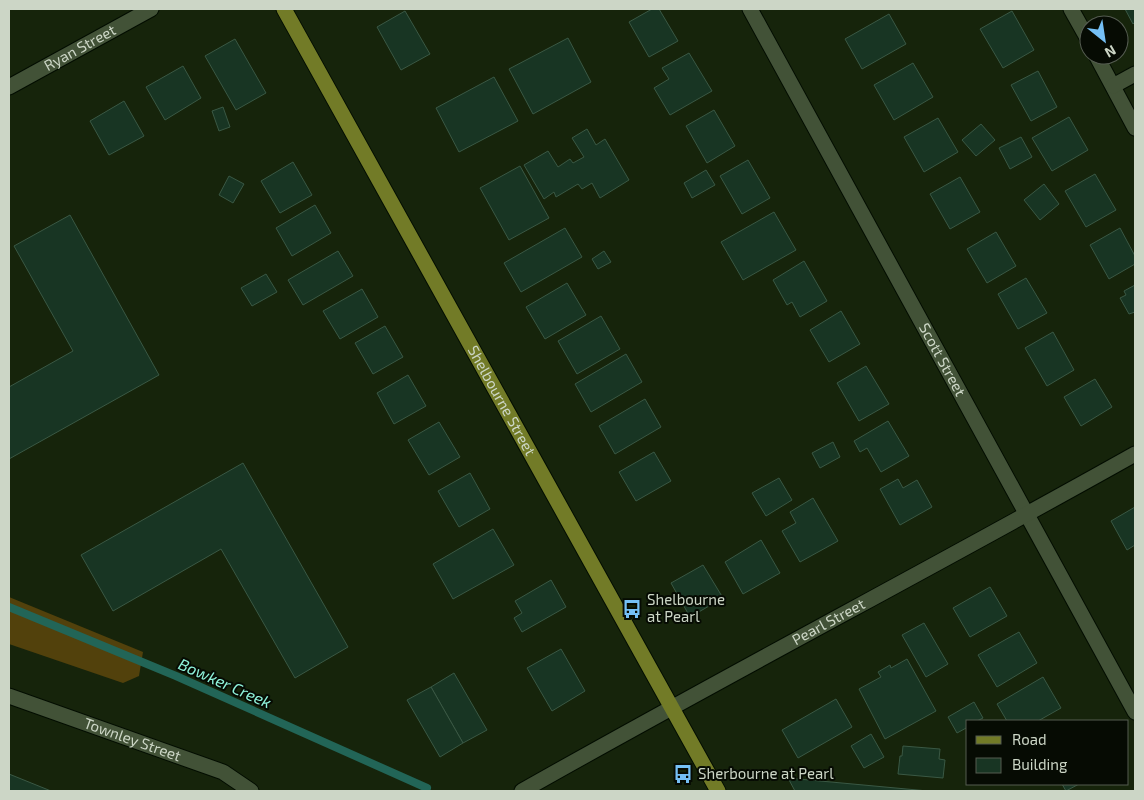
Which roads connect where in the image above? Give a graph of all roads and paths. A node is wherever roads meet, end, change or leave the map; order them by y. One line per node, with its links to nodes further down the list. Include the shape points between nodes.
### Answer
1 (151, 9): 9 (street, Ryan Street)
2 (284, 9): 14 (main road, Shelbourne Street)
3 (750, 9): 12 (street, Scott Street)
4 (1071, 9): 5 (street)
5 (1079, 23)
6 (1101, 65): 8 (street)
7 (1135, 74): 8 (street)
8 (1113, 86): 10 (street)
9 (9, 87)
10 (1135, 128)
11 (1135, 454): 12 (street, Pearl Street)
12 (1027, 514): 14 (street, Pearl Street); 15 (street, Scott Street)
13 (9, 696): 16 (street, Townley Street, via 223,772)
14 (672, 707): 17 (street, Pearl Street); 18 (main road, Shelbourne Street)
15 (1135, 712)
16 (251, 791)
17 (522, 791)
18 (718, 791)

